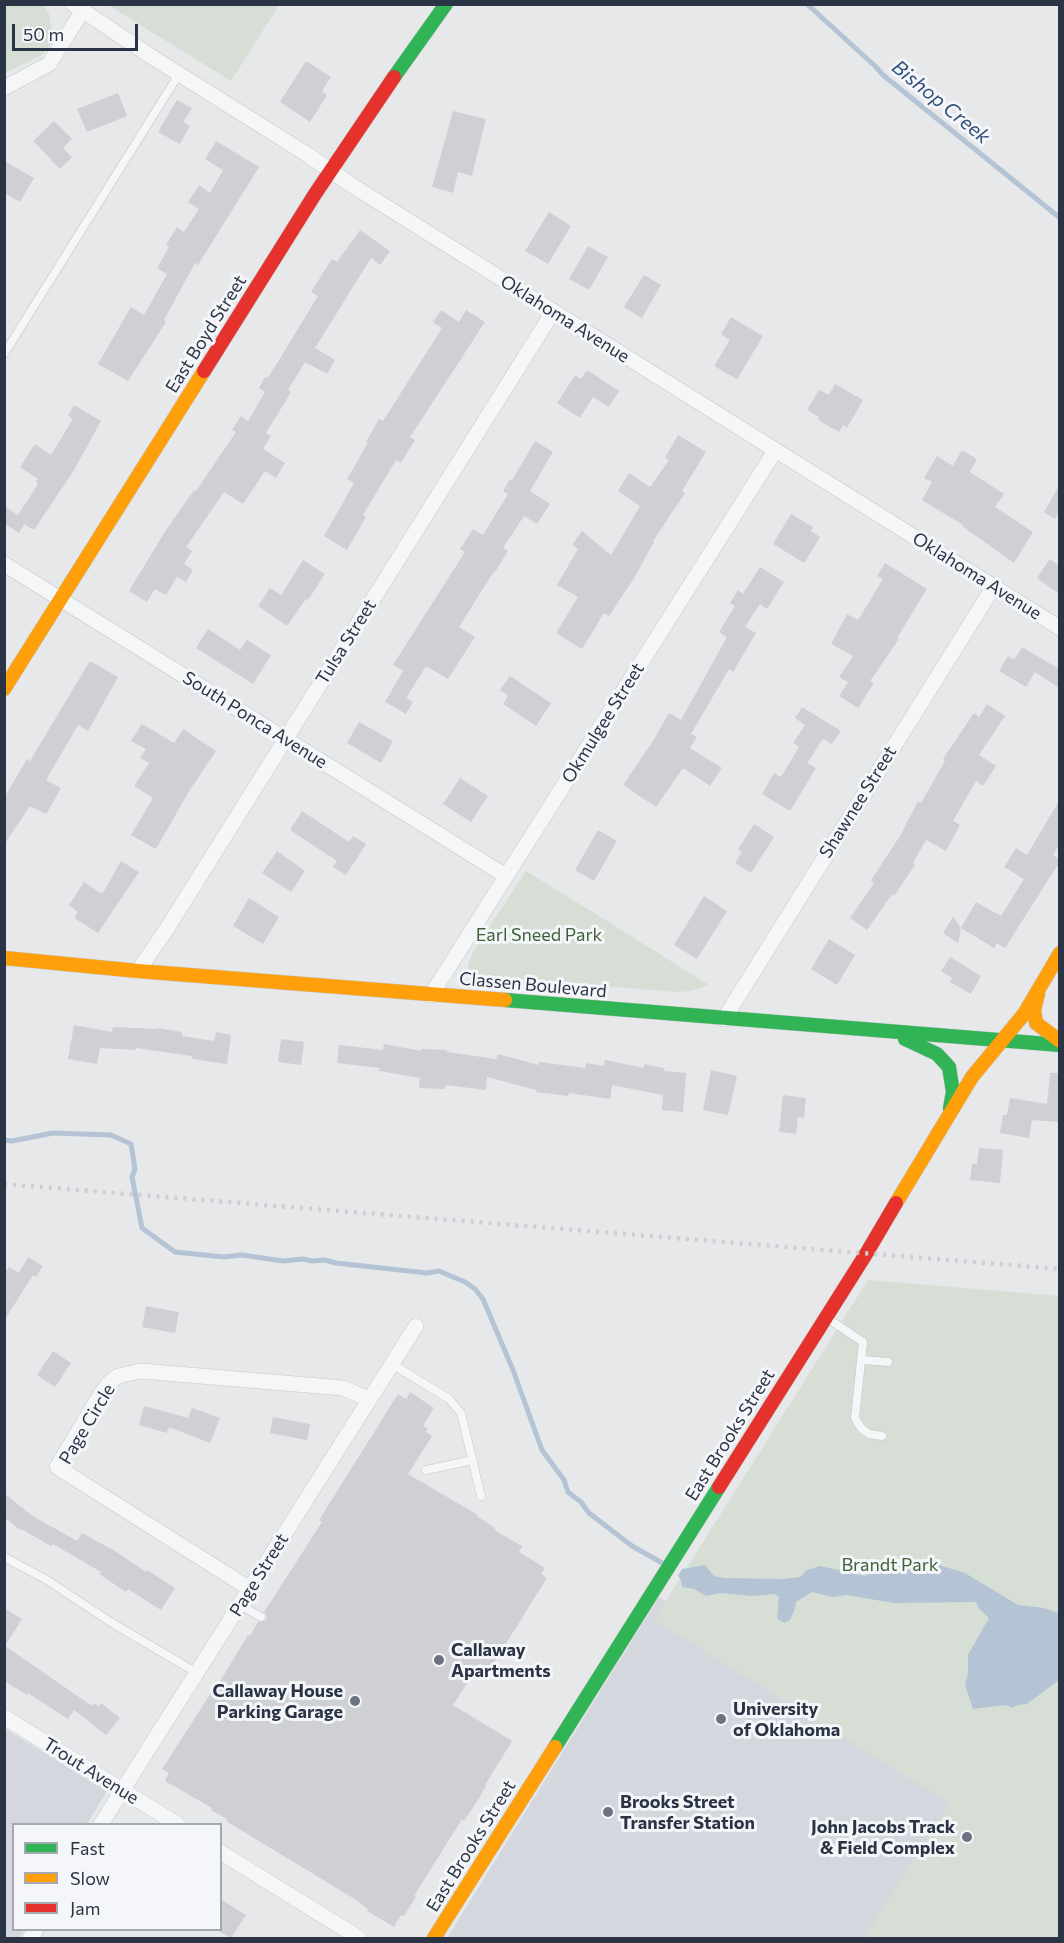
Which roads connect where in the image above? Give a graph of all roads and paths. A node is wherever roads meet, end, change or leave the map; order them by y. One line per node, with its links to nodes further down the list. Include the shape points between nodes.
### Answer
1 (446, 4): 5 (street, East Boyd Street)
2 (78, 7): 3 (street, Oklahoma Avenue); 4 (street, via 50,64)
3 (179, 74): 5 (street, Oklahoma Avenue); 7 (lane)
4 (4, 87)
5 (331, 171): 6 (street, Oklahoma Avenue); 11 (street, East Boyd Street)
6 (554, 312): 8 (street, Oklahoma Avenue); 14 (street, Tulsa Street)
7 (4, 354)
8 (775, 451): 10 (street, Oklahoma Avenue); 15 (street, Okmulgee Street)
9 (4, 564): 11 (street, South Ponca Avenue)
10 (994, 586): 12 (street, Oklahoma Avenue); 21 (street, Shawnee Street)
11 (61, 599): 13 (street, East Boyd Street); 14 (street, South Ponca Avenue)
12 (1059, 628)
13 (4, 689)
14 (285, 739): 15 (street, South Ponca Avenue); 18 (street, Tulsa Street)
15 (506, 876): 20 (street, Okmulgee Street)
16 (1059, 953): 19 (street, East Brooks Street)
17 (4, 958): 18 (street, Classen Boulevard)
18 (138, 971): 20 (street, Classen Boulevard)
19 (1039, 987): 23 (street, East Brooks Street); 24 (street, via 1035,1021)
20 (431, 995): 21 (street, Classen Boulevard)
21 (723, 1019): 22 (street, Classen Boulevard)
22 (891, 1032): 23 (street, Classen Boulevard); 25 (street, via 945,1062 953,1092)
23 (1002, 1041): 24 (street, Classen Boulevard); 25 (street, East Brooks Street)
24 (1059, 1043)
25 (948, 1114): 26 (street, East Brooks Street)
26 (826, 1317): 28 (lane, via 863,1342); 47 (street, East Brooks Street)
27 (416, 1326): 30 (street, Page Street)
28 (863, 1360): 29 (lane); 32 (lane, via 855,1418 869,1434)
29 (888, 1362)
30 (392, 1364): 31 (street, Page Street); 33 (lane, via 449,1399 460,1413)
31 (369, 1399): 37 (street, Page Street); 37 (street, Page Circle, via 343,1388 141,1371 118,1376 100,1395 57,1467)
32 (882, 1436)
33 (473, 1460): 34 (lane); 35 (lane)
34 (426, 1470)
35 (481, 1496)
36 (4, 1557): 40 (lane)
37 (250, 1589): 38 (street, Page Street)
38 (240, 1605): 39 (lane); 40 (street, Page Street)
39 (261, 1617)
40 (197, 1673): 42 (street, Page Street)
41 (4, 1717): 42 (street, Trout Avenue)
42 (123, 1790): 43 (street, Page Street); 44 (street, Trout Avenue)
43 (102, 1823)
44 (175, 1823)
45 (222, 1853): 46 (street)
46 (359, 1938)
47 (434, 1938)

